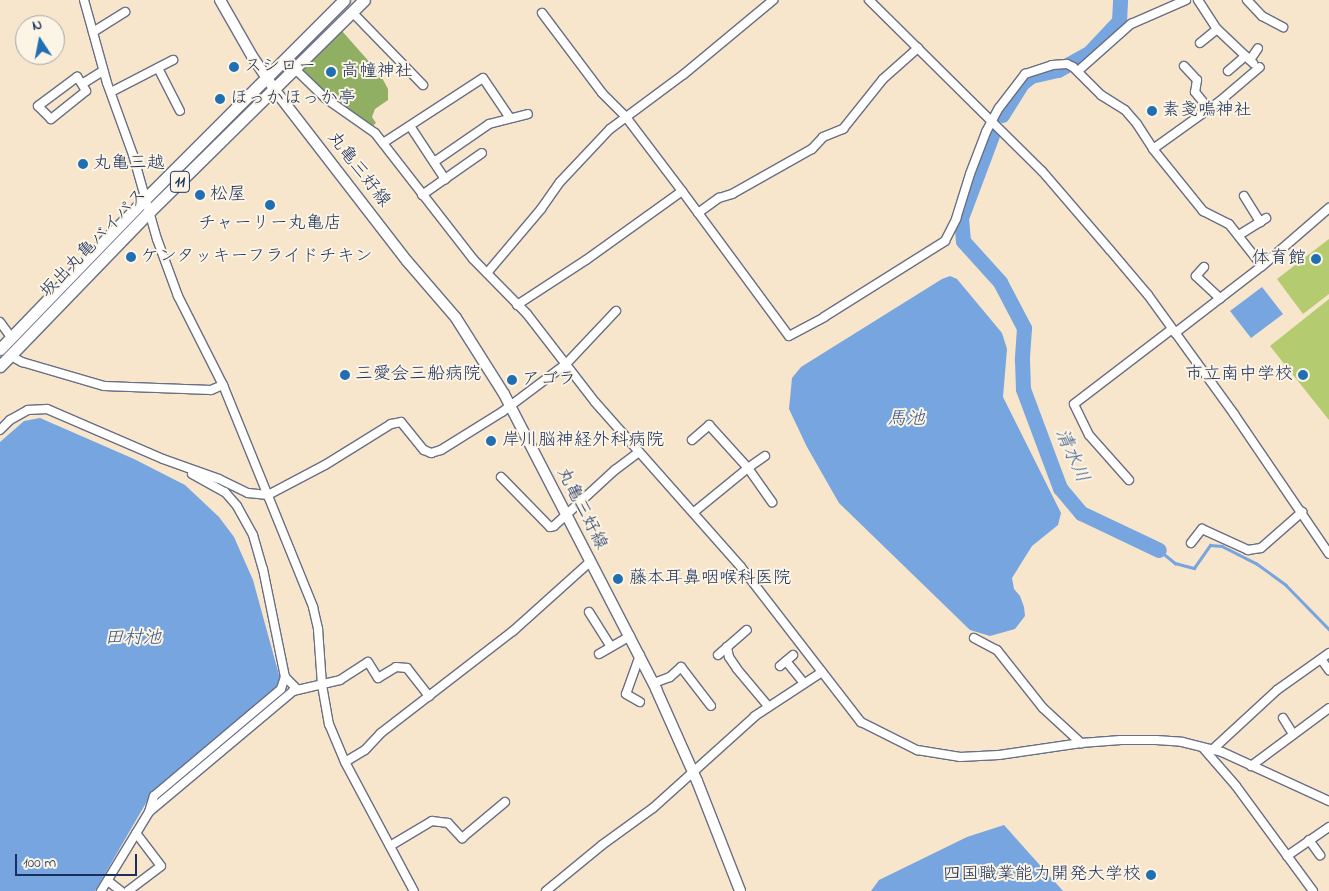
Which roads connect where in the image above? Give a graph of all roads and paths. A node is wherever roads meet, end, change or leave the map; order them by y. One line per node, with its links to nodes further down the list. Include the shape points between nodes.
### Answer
1 (94, 0): 10 (street)
2 (220, 0): 28 (main road, 丸亀三好線)
3 (344, 0): 28 (highway, 坂出丸亀バイパス / 11)
4 (364, 0): 12 (highway, 坂出丸亀バイパス / 11)
5 (773, 0): 36 (street)
6 (869, 0): 18 (street)
7 (1186, 0): 23 (street, via 1131,24)
8 (1198, 0): 15 (street)
9 (1247, 0): 14 (street, via 1262,16)
10 (85, 3): 16 (street)
11 (125, 12): 16 (street)
12 (352, 12): 25 (highway, 坂出丸亀バイパス / 11); 30 (street)
13 (542, 13): 36 (street, via 602,93)
14 (1283, 27)
15 (1217, 30): 17 (street); 21 (street)
16 (93, 32): 26 (street)
17 (1200, 43)
18 (918, 48): 38 (street); 51 (street, via 883,79 842,129 823,137 812,149 732,194 719,198)
19 (1258, 48): 21 (street)
20 (173, 60): 24 (street)
21 (1252, 61): 27 (street); 33 (street)
22 (1184, 66): 33 (street, via 1197,80 1195,92)
23 (1073, 67): 38 (street, via 1052,65 1025,74); 41 (street, via 1101,95 1125,110)
24 (158, 68): 32 (street); 34 (street)
25 (294, 68): 31 (highway, 坂出丸亀バイパス / 11); 40 (street, via 325,98)
26 (104, 71): 29 (street); 32 (street)
27 (1228, 71)
28 (267, 78): 31 (main road, 丸亀三好線); 48 (highway, 坂出丸亀バイパス / 11)
29 (82, 84): 29 (street, via 77,77 38,106 51,119 86,91)
30 (423, 85)
31 (274, 89): 50 (highway, 坂出丸亀バイパス / 11); 67 (main road, 丸亀三好線, via 456,318)
32 (110, 92): 48 (street)
33 (1209, 109): 41 (street)
34 (180, 111)
35 (528, 114): 37 (street)
36 (626, 117): 45 (street); 55 (street, via 610,129 560,182)
37 (510, 118): 39 (street, via 482,78); 43 (street, via 489,124)
38 (993, 121): 51 (street, via 945,241 789,336); 60 (street, via 1098,236)
39 (410, 126): 40 (street); 43 (street)
40 (383, 143): 46 (street)
41 (1153, 150): 52 (street, via 1203,211 1229,224)
42 (482, 153): 44 (street)
43 (434, 162): 44 (street)
44 (445, 179): 46 (street)
45 (682, 191): 51 (street); 57 (street)
46 (422, 195): 55 (street)
47 (1244, 196): 52 (street, via 1263,220)
48 (145, 200): 50 (street); 61 (highway, 坂出丸亀バイパス / 11)
49 (1329, 208): 54 (street)
50 (148, 213): 63 (highway, 坂出丸亀バイパス / 11); 66 (street, via 178,296)
51 (698, 213)
52 (1239, 236): 54 (street)
53 (1204, 266): 56 (street, via 1196,276)
54 (1262, 266): 56 (street)
55 (487, 273): 57 (street)
56 (1220, 298): 60 (street)
57 (517, 305): 64 (street)
58 (616, 311): 64 (street)
59 (0, 322): 61 (street)
60 (1173, 331): 75 (street, via 1074,404 1089,435); 79 (street)
61 (11, 337): 62 (highway, 坂出丸亀バイパス / 11)
62 (0, 349)
63 (11, 356): 65 (highway, 坂出丸亀バイパス / 11); 66 (street, via 104,386 211,390)
64 (566, 364): 67 (street); 70 (street)
65 (0, 366)
66 (223, 386): 76 (street)
67 (510, 406): 76 (street, via 441,450 431,453 424,450 401,422 391,424); 80 (main road, 丸亀三好線)
68 (0, 430): 72 (street, via 23,412 47,409)
69 (692, 440): 73 (street, via 709,425)
70 (639, 452): 78 (street); 80 (street)
71 (765, 456): 73 (street)
72 (163, 459): 76 (street, via 248,493); 99 (street, via 225,492 237,506 258,551)
73 (748, 468): 77 (street); 78 (street)
74 (501, 477): 80 (street, via 550,527)
75 (1129, 480)
76 (268, 495): 103 (street, via 314,607)
77 (772, 502)
78 (694, 512): 97 (street, via 741,566)
79 (1302, 512): 81 (street, via 1261,548 1248,550 1202,529); 82 (street)
80 (566, 515): 83 (main road, 丸亀三好線)
81 (1191, 543)
82 (1329, 554)
83 (590, 562): 86 (main road, 丸亀三好線); 105 (street, via 519,626)
84 (589, 612): 88 (street)
85 (747, 630): 89 (street)
86 (630, 636): 88 (street); 92 (main road, 丸亀三好線)
87 (974, 638): 112 (street, via 997,650 1043,708)
88 (612, 647): 91 (street)
89 (727, 647): 93 (street); 108 (street, via 738,669)
90 (1329, 653): 95 (street)
91 (599, 654)
92 (640, 655): 102 (main road, 丸亀三好線); 106 (street, via 626,694)
93 (718, 655)
94 (794, 655): 101 (street, via 783,663)
95 (1321, 659): 96 (street); 114 (street, via 1277,690)
96 (1329, 670)
97 (822, 672): 101 (street); 112 (street, via 861,722 917,750 979,757)
98 (696, 673): 100 (street)
99 (285, 677): 104 (street); 120 (street, via 281,689 154,796)
100 (690, 678): 102 (street, via 681,667 670,677); 107 (street)
101 (804, 683): 108 (street)
102 (654, 684): 117 (main road, 丸亀三好線)
103 (322, 685): 104 (street); 105 (street, via 340,680 368,662 378,678 396,667 407,668); 115 (street, via 329,724)
104 (298, 689): 120 (street)
105 (429, 696): 115 (street, via 381,733 365,750)
106 (640, 702)
107 (711, 706)
108 (768, 706): 117 (street)
109 (1329, 708): 111 (street)
110 (1283, 718): 111 (street)
111 (1293, 734): 116 (street)
112 (1081, 743): 113 (street, via 1156,740)
113 (1203, 748): 114 (street); 126 (street, via 1236,786)
114 (1212, 750): 116 (street)
115 (345, 762): 124 (street)
116 (1250, 766): 118 (street)
117 (693, 773): 132 (street); 133 (main road, 丸亀三好線)
118 (1329, 801)
119 (505, 802): 124 (street, via 462,838 448,823 432,821)
120 (149, 812): 122 (street)
121 (1329, 827): 123 (street)
122 (136, 833): 127 (street); 130 (street, via 161,866)
123 (1310, 840): 125 (street); 126 (street)
124 (390, 846): 131 (street)
125 (1320, 855)
126 (1287, 856): 134 (street)
127 (108, 881): 128 (street); 129 (street)
128 (102, 891)
129 (121, 891)
130 (128, 891)
131 (414, 891)
132 (546, 891)
133 (740, 891)
134 (1313, 891)

